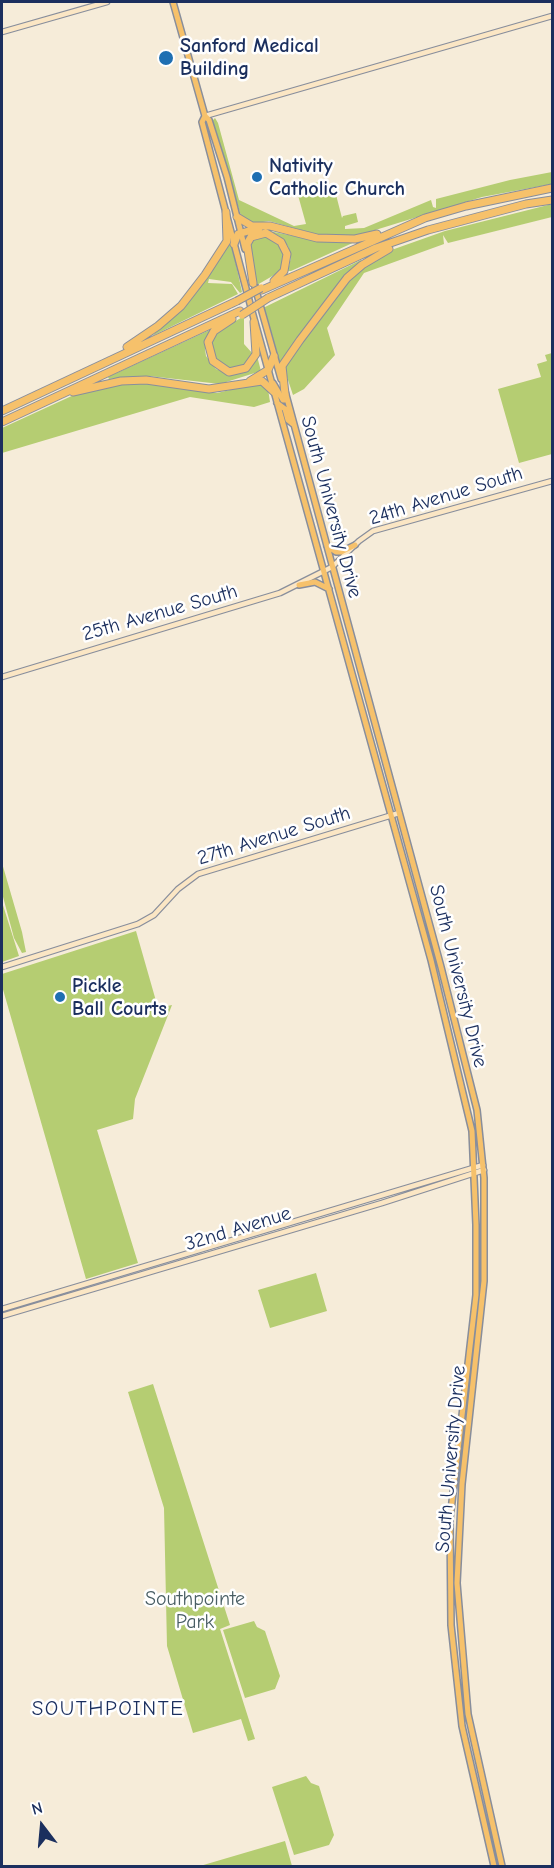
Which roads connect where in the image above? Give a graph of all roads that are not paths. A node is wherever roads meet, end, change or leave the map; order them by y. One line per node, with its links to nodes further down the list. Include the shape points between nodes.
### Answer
1 (107, 2): 4 (street)
2 (173, 2): 5 (main road, South University Drive)
3 (552, 16): 5 (street)
4 (2, 32)
5 (205, 116): 6 (main road, South University Drive, via 202,122); 10 (main road, South University Drive, via 228,177)
6 (218, 176): 9 (main road, South University Drive); 10 (main road, via 224,178)
7 (552, 188): 13 (highway, via 466,206)
8 (552, 200): 12 (highway)
9 (226, 212): 15 (main road, South University Drive); 21 (highway, via 227,242 181,306 158,327)
10 (237, 217): 11 (highway, via 252,226); 14 (main road, South University Drive)
11 (264, 226): 13 (highway, via 336,240); 14 (highway)
12 (443, 226): 18 (highway, bridge, via 376,248); 27 (highway, via 383,251 347,278 282,366)
13 (400, 228): 17 (highway)
14 (242, 233): 15 (highway, via 236,236); 16 (main road, South University Drive)
15 (234, 244): 19 (main road, South University Drive)
16 (253, 283): 17 (highway, via 247,244 251,237 266,233 281,242 287,262 278,279); 20 (main road, South University Drive)
17 (262, 289): 21 (highway, bridge)
18 (241, 313): 19 (highway, via 210,336 208,348 217,366 229,372 239,371 252,361 257,343); 26 (highway)
19 (254, 322): 22 (main road, South University Drive)
20 (274, 356): 22 (highway); 27 (main road, South University Drive)
21 (100, 363): 29 (highway)
22 (268, 370): 23 (main road, South University Drive); 24 (highway)
23 (271, 382): 25 (main road, South University Drive); 27 (main road, via 283,400)
24 (234, 387): 25 (highway, via 262,381); 26 (highway, via 208,389 127,380)
25 (274, 392): 28 (main road, South University Drive)
26 (59, 395): 30 (highway)
27 (286, 397): 31 (main road, South University Drive)
28 (276, 402): 31 (main road); 36 (main road, South University Drive)
29 (2, 411)
30 (2, 422)
31 (293, 424): 33 (main road, South University Drive)
32 (552, 481): 34 (street, 24th Avenue South, via 381,528)
33 (325, 543): 34 (main road, via 336,552); 35 (main road, South University Drive)
34 (355, 545): 35 (street, 24th Avenue South)
35 (332, 567): 36 (street, 24th Avenue South); 40 (main road, South University Drive)
36 (323, 570): 37 (street, 25th Avenue South); 38 (main road, South University Drive)
37 (299, 585): 38 (main road, via 315,582); 42 (street, 25th Avenue South)
38 (328, 589): 39 (main road, South University Drive)
39 (337, 619): 40 (main road, via 342,623 348,645); 41 (main road, South University Drive)
40 (355, 651): 43 (main road, South University Drive)
41 (348, 657): 43 (main road, via 353,659); 45 (main road, South University Drive)
42 (2, 676)
43 (363, 683): 44 (main road, South University Drive)
44 (399, 813): 45 (street, 27th Avenue South); 47 (main road, South University Drive)
45 (391, 815): 46 (main road, South University Drive); 50 (street, 27th Avenue South, via 194,876 154,915 138,924)
46 (407, 872): 47 (main road, via 416,894); 48 (main road, South University Drive)
47 (423, 898): 49 (main road, South University Drive)
48 (422, 927): 49 (main road, via 427,929 434,953); 52 (main road, South University Drive, via 472,1131)
49 (439, 957): 51 (main road, South University Drive, via 477,1110)
50 (2, 967)
51 (484, 1167): 52 (street, 32nd Avenue); 56 (main road, South University Drive, via 483,1300 462,1484 457,1583 468,1713)
52 (474, 1171): 53 (street, 32nd Avenue); 54 (street, 32nd Avenue, via 377,1204); 55 (main road, South University Drive, via 476,1295 450,1519 451,1625 462,1726)
53 (2, 1308)
54 (2, 1316)
55 (494, 1866)
56 (502, 1866)

